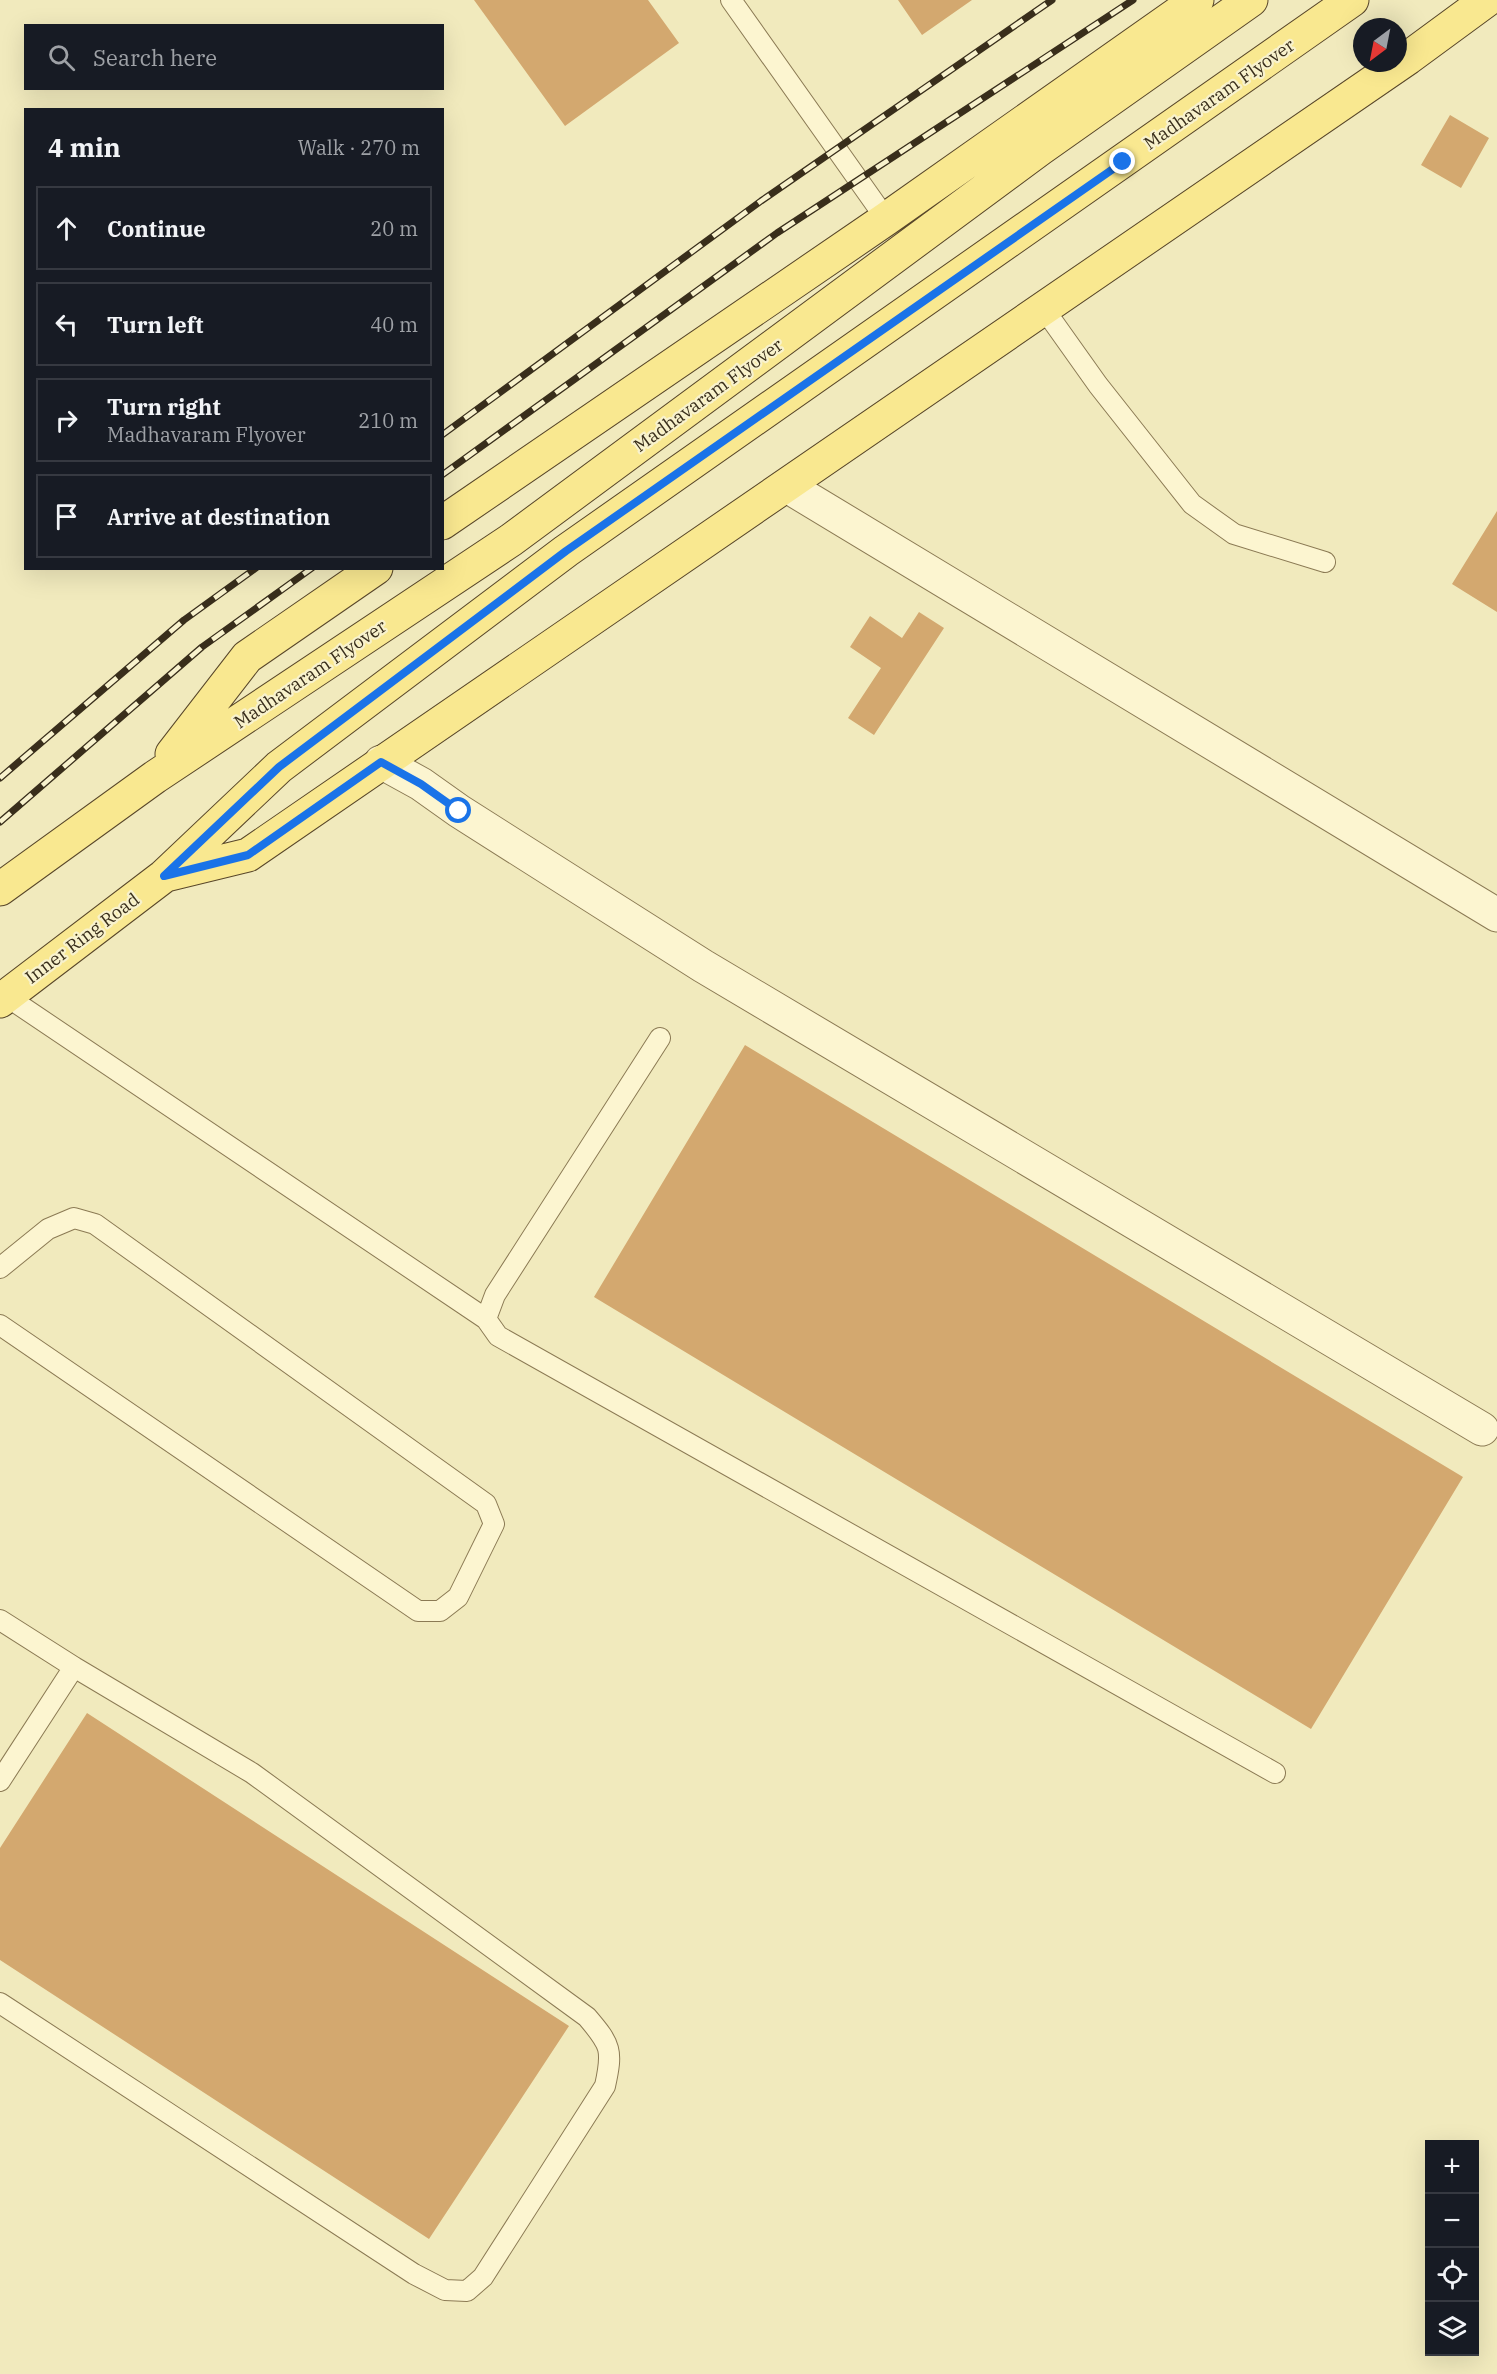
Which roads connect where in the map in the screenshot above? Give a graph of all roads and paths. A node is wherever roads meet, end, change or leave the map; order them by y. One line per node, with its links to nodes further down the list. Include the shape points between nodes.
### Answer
1 (731, 0): 6 (lane)
2 (1197, 0): 6 (main road)
3 (1251, 0): 13 (main road, Madhavaram Flyover, via 1040,149 511,540)
4 (1352, 0): 14 (main road, Madhavaram Flyover, via 566,551 279,767)
5 (1488, 0): 7 (main road)
6 (886, 219): 9 (main road)
7 (1044, 309): 8 (main road); 10 (lane, via 1098,386 1192,504 1234,534)
8 (787, 486): 12 (main road); 16 (street)
9 (444, 522)
10 (1325, 562)
11 (373, 570): 13 (main road, via 247,657)
12 (381, 762): 14 (main road, via 248,855); 22 (street, via 703,966)
13 (154, 777): 15 (main road)
14 (164, 876): 17 (main road, Inner Ring Road)
15 (0, 889)
16 (1497, 915)
17 (3, 999): 20 (lane)
18 (660, 1038): 20 (lane, via 495,1295)
19 (0, 1268): 21 (lane, via 48,1228 74,1218 95,1224 486,1504 494,1524 458,1597 440,1611 418,1611)
20 (486, 1319): 25 (lane, via 498,1336)
21 (0, 1325)
22 (1482, 1429)
23 (0, 1620): 24 (lane)
24 (74, 1667): 26 (lane); 27 (lane, via 252,1773 587,2017 606,2039 610,2062 605,2086 483,2277 467,2291 445,2290 414,2274)
25 (1275, 1773)
26 (0, 1781)
27 (0, 2003)

